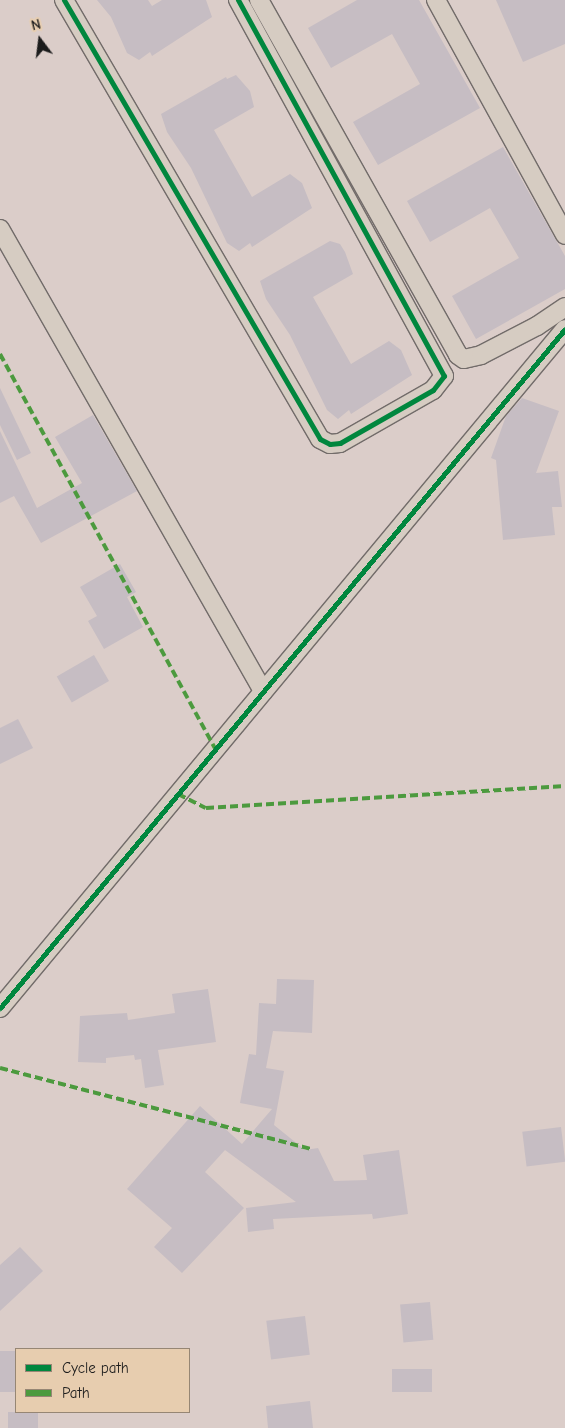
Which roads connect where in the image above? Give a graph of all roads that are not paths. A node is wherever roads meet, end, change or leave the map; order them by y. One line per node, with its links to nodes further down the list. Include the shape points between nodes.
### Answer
1 (64, 0): 2 (street, via 320,438 330,444 340,443 434,390 444,376)
2 (238, 0)
3 (259, 0): 7 (street, via 458,356 464,359 482,355 538,326)
4 (436, 0): 6 (street)
5 (0, 229): 9 (street)
6 (565, 235)
7 (565, 307)
8 (565, 329): 9 (street)
9 (263, 691): 10 (street)
10 (0, 1008)

